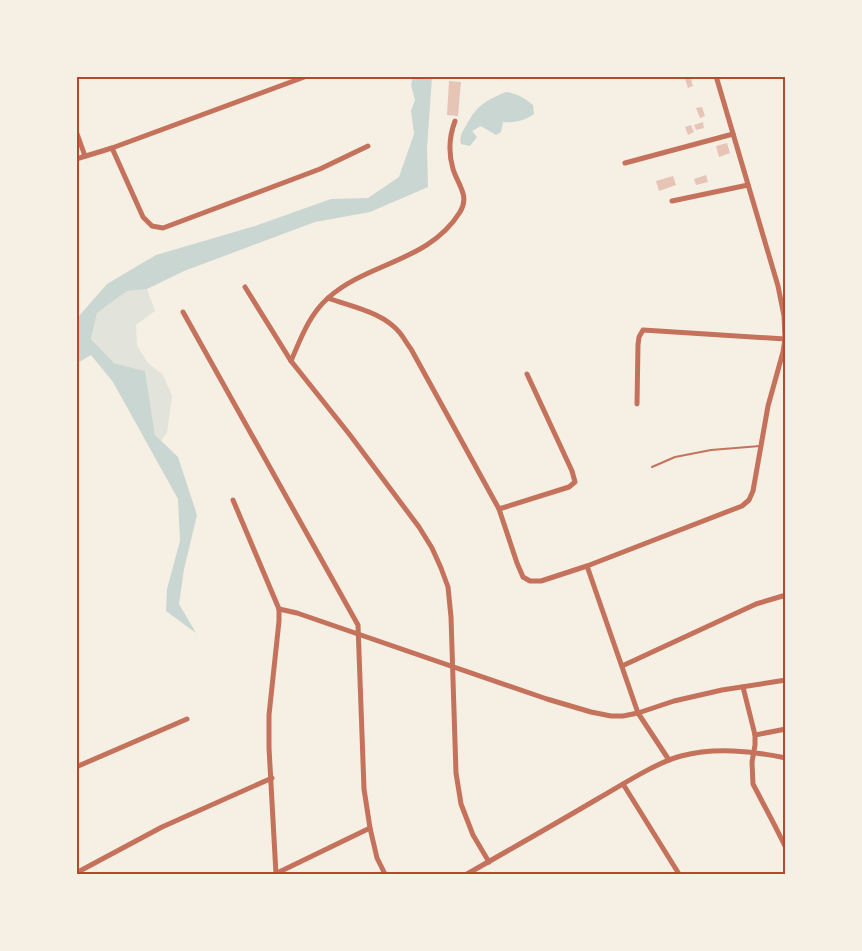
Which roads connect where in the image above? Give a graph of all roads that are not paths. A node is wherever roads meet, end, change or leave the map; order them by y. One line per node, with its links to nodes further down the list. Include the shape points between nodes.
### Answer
1 (307, 76): 7 (street)
2 (716, 76): 5 (street)
3 (455, 120): 14 (street, via 449,152 464,194 459,214 429,244)
4 (76, 131): 8 (street)
5 (733, 134): 10 (street); 11 (street)
6 (368, 146): 7 (street, via 327,166 163,228 152,226 143,218)
7 (112, 148): 8 (street)
8 (86, 156): 9 (street)
9 (76, 159)
10 (625, 163)
11 (748, 185): 12 (street); 16 (street)
12 (672, 201)
13 (245, 287): 18 (street)
14 (328, 298): 18 (street, via 310,320); 24 (street, via 374,314 400,333)
15 (183, 312): 28 (street, via 358,625)
16 (785, 315): 17 (street)
17 (785, 339): 20 (street, via 643,330 638,345); 21 (street)
18 (291, 361): 30 (street, via 403,504 432,548 448,588)
19 (527, 374): 24 (street, via 575,482)
20 (637, 404)
21 (760, 446): 22 (lane, via 711,450 675,457); 25 (street, via 753,491 746,503)
22 (652, 467)
23 (233, 500): 27 (street)
24 (499, 509): 25 (street, via 523,577 541,581)
25 (588, 566): 29 (street)
26 (786, 595): 29 (street, via 756,604)
27 (279, 609): 28 (street); 41 (street, via 269,715)
28 (358, 634): 30 (street); 43 (street, via 364,789)
29 (622, 666): 33 (street)
30 (452, 667): 33 (street, via 591,712 611,716); 45 (street, via 461,804)
31 (786, 680): 32 (street)
32 (743, 687): 33 (street); 36 (street)
33 (638, 713): 39 (street)
34 (187, 719): 40 (street)
35 (786, 729): 36 (street)
36 (755, 735): 37 (street)
37 (754, 752): 38 (street); 39 (street, via 704,752); 44 (street, via 753,784)
38 (786, 758)
39 (669, 760): 42 (street)
40 (76, 766)
41 (272, 778): 46 (street, via 162,827); 47 (street)
42 (623, 784): 45 (street); 50 (street)
43 (370, 828): 47 (street); 48 (street)
44 (786, 848)
45 (489, 862): 49 (street)
46 (76, 873)
47 (275, 874)
48 (385, 874)
49 (468, 874)
50 (679, 874)

